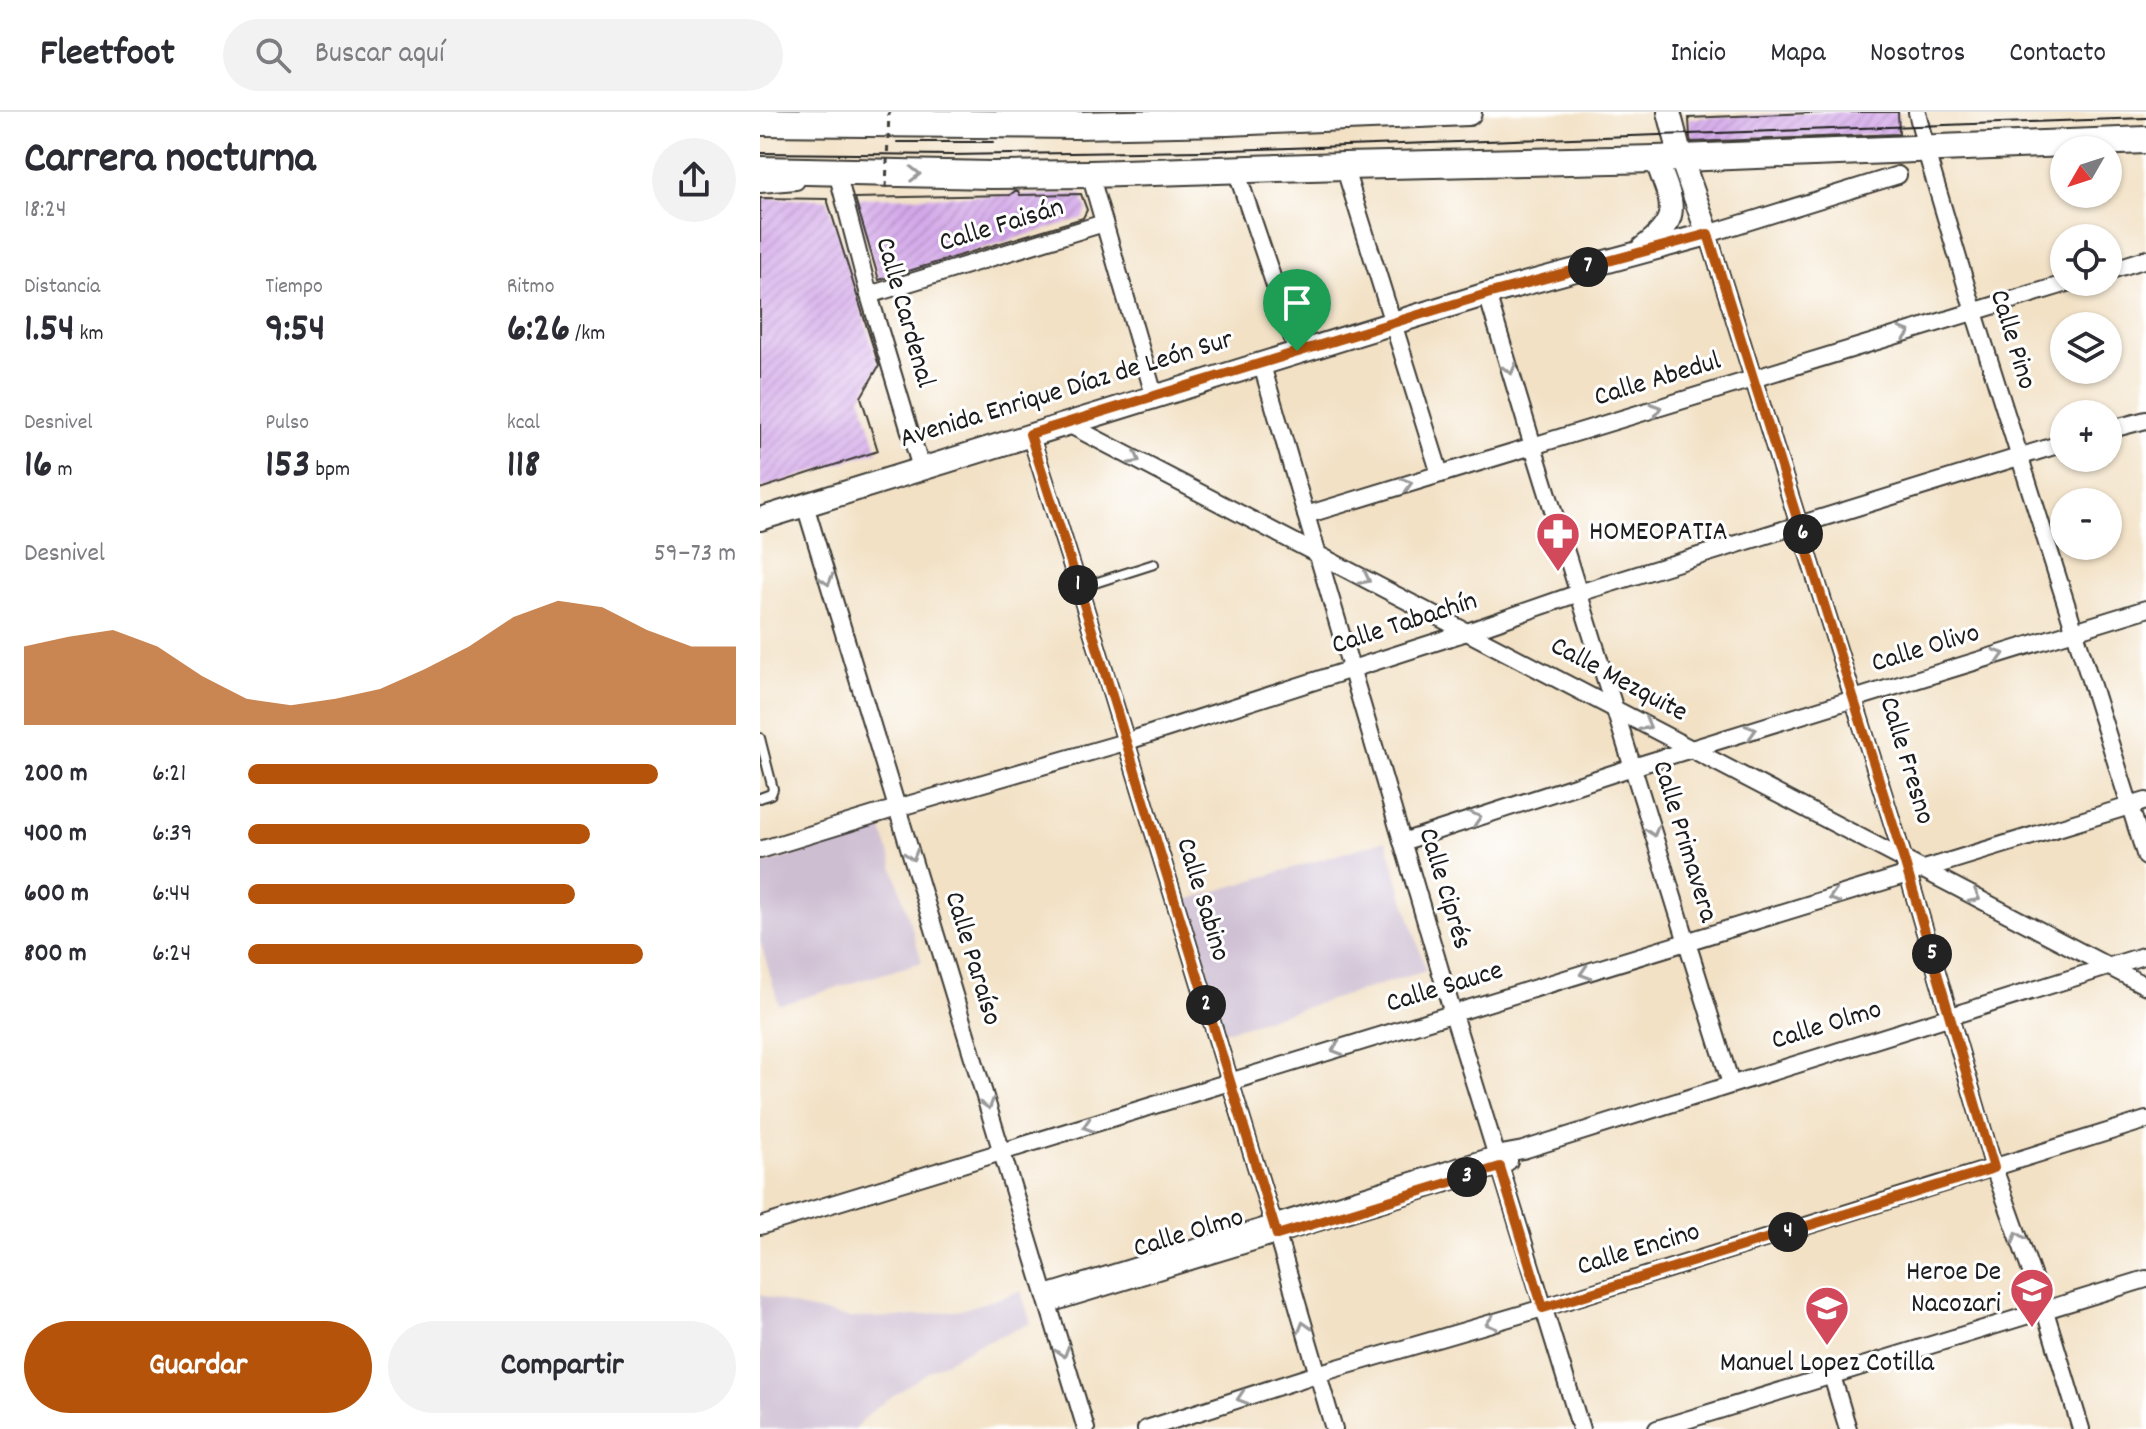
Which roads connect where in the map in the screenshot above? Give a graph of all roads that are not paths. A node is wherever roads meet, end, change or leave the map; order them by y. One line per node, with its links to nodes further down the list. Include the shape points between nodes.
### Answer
1 (783, 112): 6 (street)
2 (1669, 112): 12 (main road, Calle Fresno)
3 (1917, 112): 11 (street, Calle Pino)
4 (1454, 113): 5 (main road)
5 (1225, 117): 8 (main road)
6 (819, 118): 7 (main road); 9 (main road)
7 (1006, 118): 8 (main road)
8 (1064, 118)
9 (760, 122)
10 (2146, 140): 11 (main road)
11 (1926, 148): 12 (main road); 28 (street, Calle Pino)
12 (1668, 158): 13 (main road); 21 (main road, Calle Fresno); 22 (main road, via 1671,219)
13 (1344, 166): 15 (main road); 29 (street)
14 (760, 170): 16 (main road)
15 (1236, 170): 17 (main road); 30 (street)
16 (837, 172): 17 (main road, one-way to 17); 19 (street); 27 (street, Calle Cardenal)
17 (1090, 174): 20 (street)
18 (1898, 175): 21 (street, Avenida Enrique Díaz de León Sur)
19 (760, 184)
20 (1104, 223): 27 (street, Calle Faisán); 33 (street)
21 (1708, 234): 22 (main road, Avenida Enrique Díaz de León Sur); 32 (street, Calle Fresno)
22 (1635, 254): 26 (main road, Avenida Enrique Díaz de León Sur)
23 (2146, 259): 24 (street)
24 (2122, 267)
25 (2050, 288): 28 (street, Calle Abedul)
26 (1487, 294): 29 (main road, Avenida Enrique Díaz de León Sur); 38 (street, Calle Primavera, one-way to 38)
27 (869, 295): 41 (street, Calle Cardenal)
28 (1974, 312): 32 (street, Calle Abedul, one-way to 28); 40 (street, Calle Pino)
29 (1391, 323): 30 (main road, Avenida Enrique Díaz de León Sur); 42 (street)
30 (1297, 351): 31 (main road, Avenida Enrique Díaz de León Sur)
31 (1261, 362): 33 (main road, Avenida Enrique Díaz de León Sur); 44 (street, Calle Ciprés)
32 (1754, 380): 38 (street, Calle Abedul, one-way to 32); 46 (street, Calle Fresno)
33 (1154, 395): 35 (main road, Avenida Enrique Díaz de León Sur)
34 (2146, 420): 36 (street)
35 (1066, 423): 37 (main road, Avenida Enrique Díaz de León Sur); 47 (street, Calle Mezquite, one-way to 47)
36 (2122, 426)
37 (1030, 434): 41 (main road, Avenida Enrique Díaz de León Sur); 49 (street, Calle Sabino)
38 (1533, 446): 42 (street, Calle Abedul); 50 (street, Calle Primavera)
39 (2050, 447): 40 (street, Calle Tabachín)
40 (2020, 455): 46 (street, Calle Tabachín); 53 (street, Calle Pino)
41 (921, 468): 43 (main road, Avenida Enrique Díaz de León Sur)
42 (1440, 474): 44 (street, Calle Abedul, one-way to 42)
43 (805, 505): 45 (main road, Avenida Enrique Díaz de León Sur); 63 (street, Calle Paraíso, one-way to 63)
44 (1306, 515): 47 (street, Calle Ciprés)
45 (760, 519)
46 (1800, 525): 50 (street, Calle Tabachín); 55 (street, Calle Fresno)
47 (1316, 554): 52 (street, Calle Mezquite, one-way to 52); 54 (street, Calle Ciprés)
48 (1154, 564): 49 (lane)
49 (1079, 588): 58 (street, Calle Sabino)
50 (1579, 593): 52 (street, Calle Tabachín); 56 (street, Calle Primavera)
51 (2146, 609): 53 (street, Calle Olivo)
52 (1467, 632): 54 (street, Calle Tabachín); 56 (street, Calle Mezquite)
53 (2074, 633): 55 (street, Calle Olivo, one-way to 53); 62 (street, Calle Pino)
54 (1351, 670): 58 (street, Calle Tabachín); 64 (street, Calle Ciprés)
55 (1854, 699): 59 (street, Calle Olivo, one-way to 55); 67 (street, Calle Fresno)
56 (1615, 709): 59 (street, Calle Mezquite, one-way to 59); 60 (street, Calle Primavera)
57 (760, 738): 61 (lane, via 773,783 771,794)
58 (1125, 742): 63 (street, Calle Tabachín); 74 (street, Calle Sabino)
59 (1693, 749): 60 (street, Calle Olivo); 67 (street, Calle Mezquite)
60 (1633, 767): 64 (street, Calle Olivo, one-way to 60); 68 (street, Calle Primavera, one-way to 68)
61 (760, 798)
62 (2138, 804): 66 (street, Calle Pino); 67 (street, Calle Sauce)
63 (897, 808): 65 (street, Calle Tabachín); 77 (street, Calle Paraíso, one-way to 77)
64 (1402, 842): 72 (street, Calle Ciprés)
65 (760, 850)
66 (2146, 857)
67 (1912, 868): 68 (street, Calle Sauce, one-way to 68); 70 (street, Calle Mezquite, one-way to 70); 73 (street, Calle Fresno)
68 (1686, 942): 72 (street, Calle Sauce, one-way to 72); 75 (street, Calle Primavera)
69 (2146, 955): 70 (street, Calle Olmo)
70 (2110, 967): 71 (street, Calle Mezquite); 73 (street, Calle Olmo)
71 (2146, 986)
72 (1453, 1014): 74 (street, Calle Sauce, one-way to 74); 78 (street, Calle Ciprés)
73 (1951, 1017): 75 (street, Calle Olmo); 79 (street, Calle Fresno)
74 (1230, 1082): 77 (street, Calle Sauce, one-way to 77); 81 (street, Calle Sabino)
75 (1731, 1084): 78 (street, Calle Olmo)
76 (2146, 1120): 79 (street, Calle Encino)
77 (1002, 1152): 80 (street, Calle Sauce); 83 (street, Calle Paraíso)
78 (1498, 1161): 81 (street, Calle Olmo); 84 (street, Calle Ciprés)
79 (1994, 1168): 84 (street, Calle Encino); 85 (street, Calle Fresno, one-way to 79)
80 (760, 1226)
81 (1275, 1229): 83 (street, Calle Olmo); 86 (street, Calle Sabino, one-way to 81)
82 (2146, 1279): 85 (street)
83 (1047, 1299): 88 (street, Calle Paraíso, one-way to 88)
84 (1543, 1308): 86 (street, Calle Encino, one-way to 86); 91 (street, Calle Ciprés)
85 (2045, 1311): 87 (street); 94 (street, Calle Fresno)
86 (1317, 1374): 89 (street, Calle Encino, one-way to 89); 90 (street, Calle Sabino)
87 (1832, 1376): 92 (street); 93 (street)
88 (1086, 1429)
89 (1146, 1429)
90 (1334, 1429)
91 (1581, 1429)
92 (1657, 1429)
93 (1848, 1429)
94 (2081, 1429)

